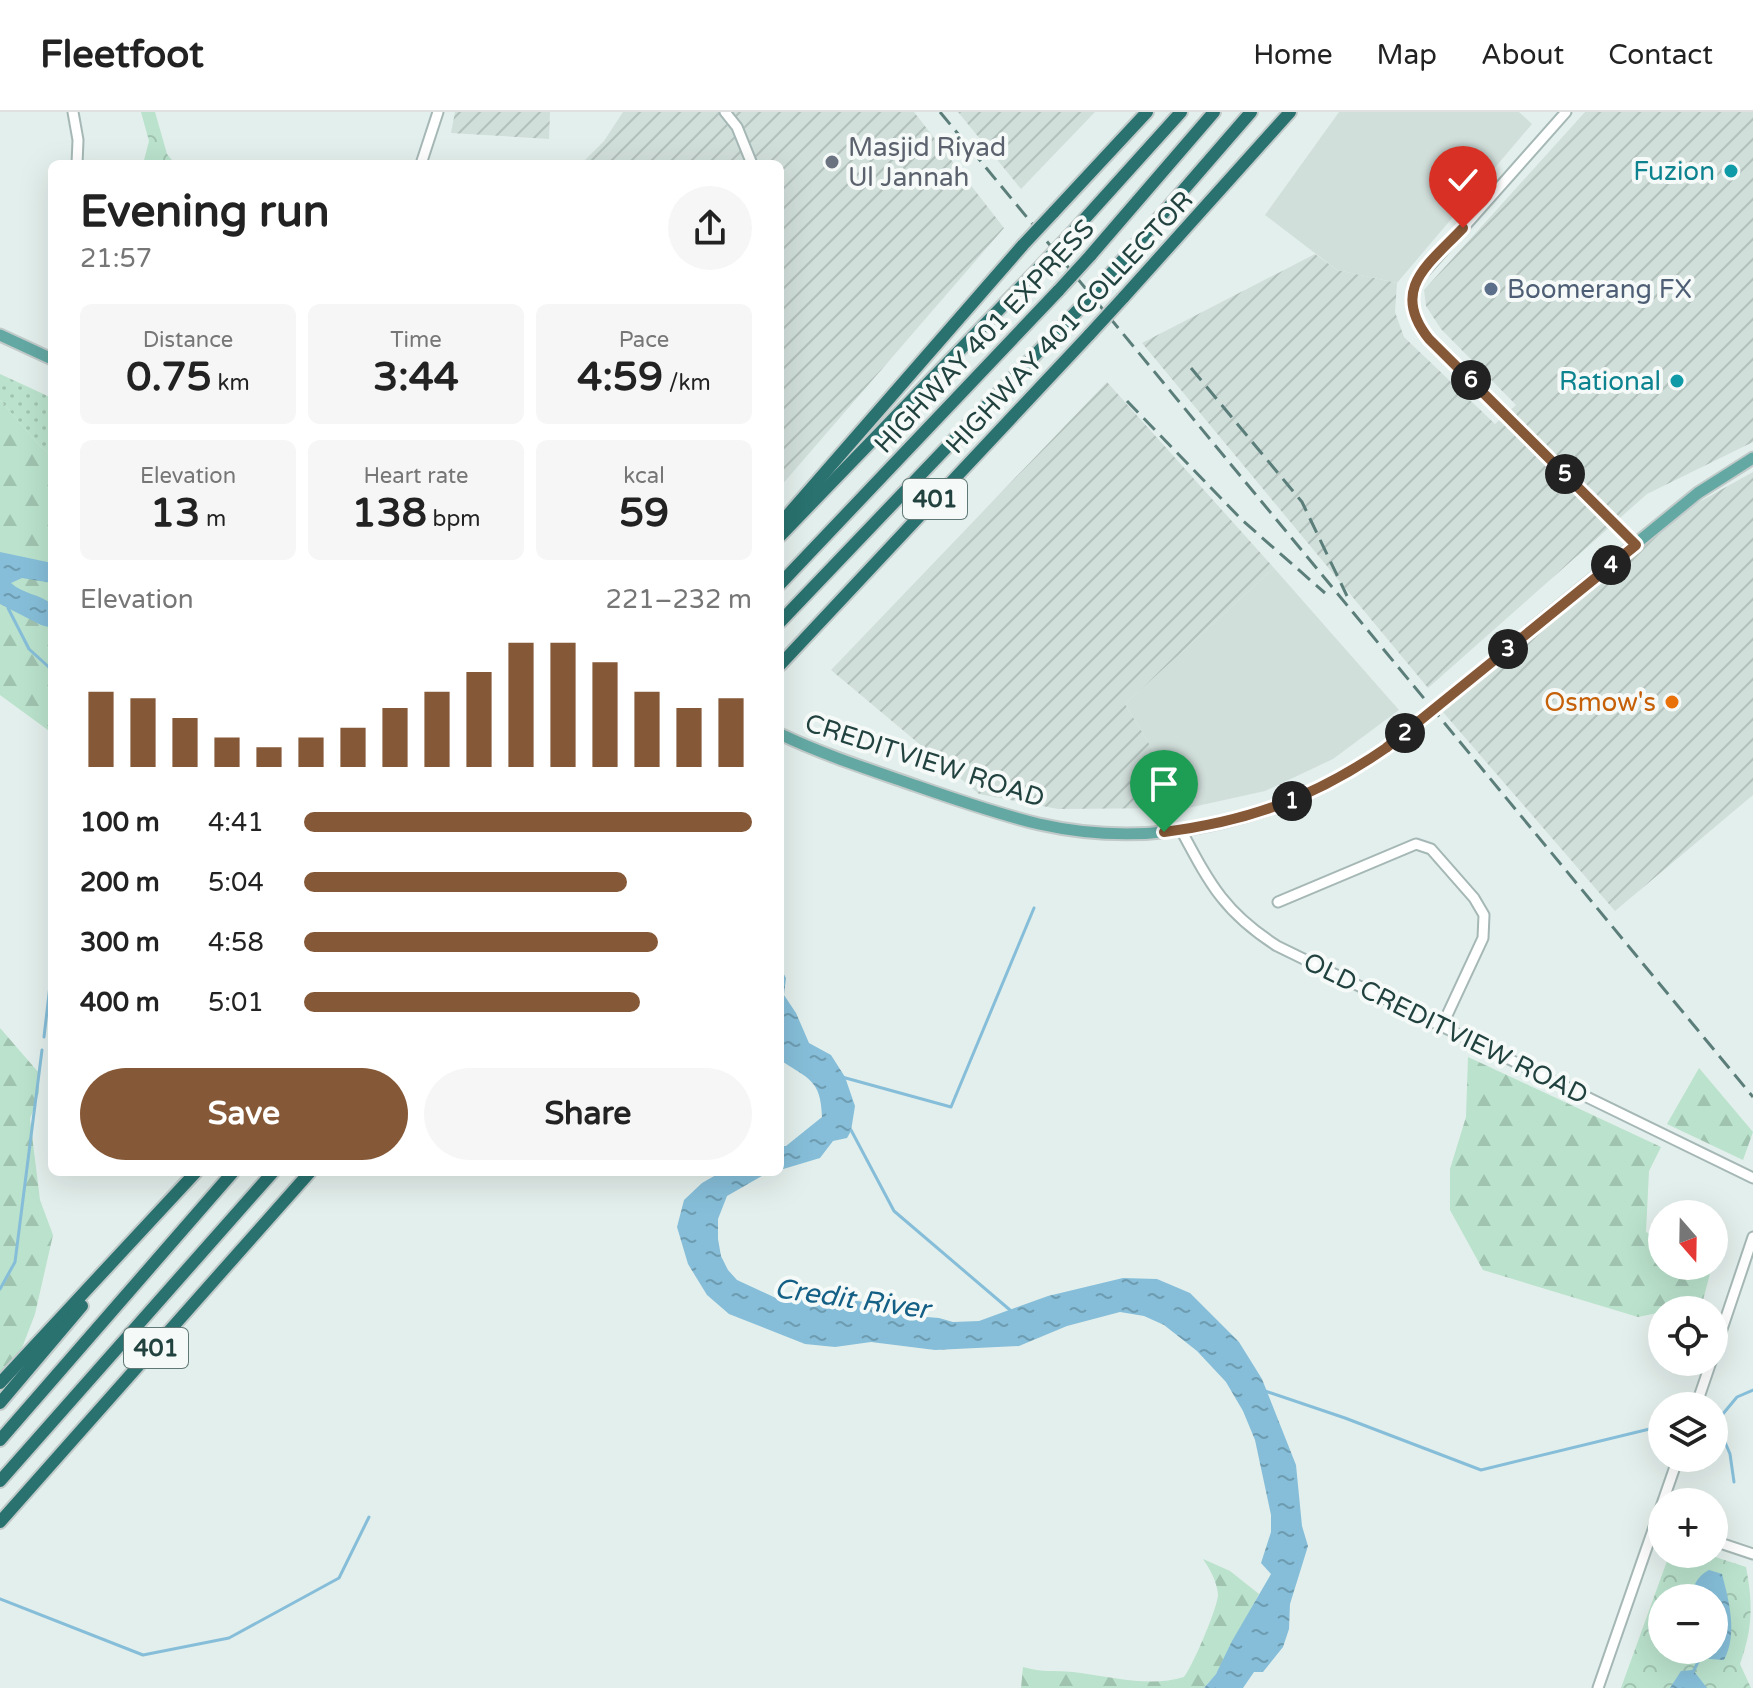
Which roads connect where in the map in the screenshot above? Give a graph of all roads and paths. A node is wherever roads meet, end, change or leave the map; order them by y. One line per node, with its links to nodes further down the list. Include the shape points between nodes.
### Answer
1 (73, 112): 10 (street)
2 (438, 112): 11 (street)
3 (725, 112): 12 (street)
4 (1147, 112): 16 (highway, bridge, via 1023,245)
5 (1181, 112): 17 (highway, bridge, via 1042,265)
6 (1214, 112): 19 (highway, HIGHWAY 401 EXPRESS / 401, bridge, via 1059,290)
7 (1251, 112): 20 (highway, HIGHWAY 401 EXPRESS / 401, bridge, via 1077,311)
8 (1290, 112): 21 (highway, HIGHWAY 401 COLLECTOR / 401, bridge)
9 (1566, 112): 18 (street, via 1418,279 1411,293 1412,313 1429,339)
10 (77, 160)
11 (422, 160)
12 (750, 160)
13 (0, 335): 14 (main road)
14 (48, 357)
15 (1753, 458): 18 (main road, CREDITVIEW ROAD, via 1698,493)
16 (784, 519)
17 (784, 532)
18 (1636, 545): 23 (main road, CREDITVIEW ROAD, via 1350,773 1279,807)
19 (784, 580)
20 (784, 618)
21 (784, 661)
22 (784, 736): 23 (main road, CREDITVIEW ROAD, via 844,761 1040,824 1115,833)
23 (1181, 830): 25 (street, OLD CREDITVIEW ROAD, via 1213,887 1250,928)
24 (1278, 902): 25 (street, via 1416,844 1431,849 1484,915 1483,938)
25 (1442, 1026): 30 (street, OLD CREDITVIEW ROAD)
26 (192, 1176): 31 (highway)
27 (230, 1176): 36 (highway, 401)
28 (269, 1176): 37 (highway, 401)
29 (306, 1176): 38 (highway, 401)
30 (1753, 1178)
31 (152, 1220): 34 (highway); 35 (highway)
32 (1753, 1237): 33 (street)
33 (1728, 1311)
34 (0, 1383)
35 (0, 1403)
36 (0, 1440)
37 (0, 1481)
38 (0, 1522)
39 (1728, 1546): 41 (street)
40 (1648, 1550): 42 (street)
41 (1753, 1554)
42 (1598, 1688)

